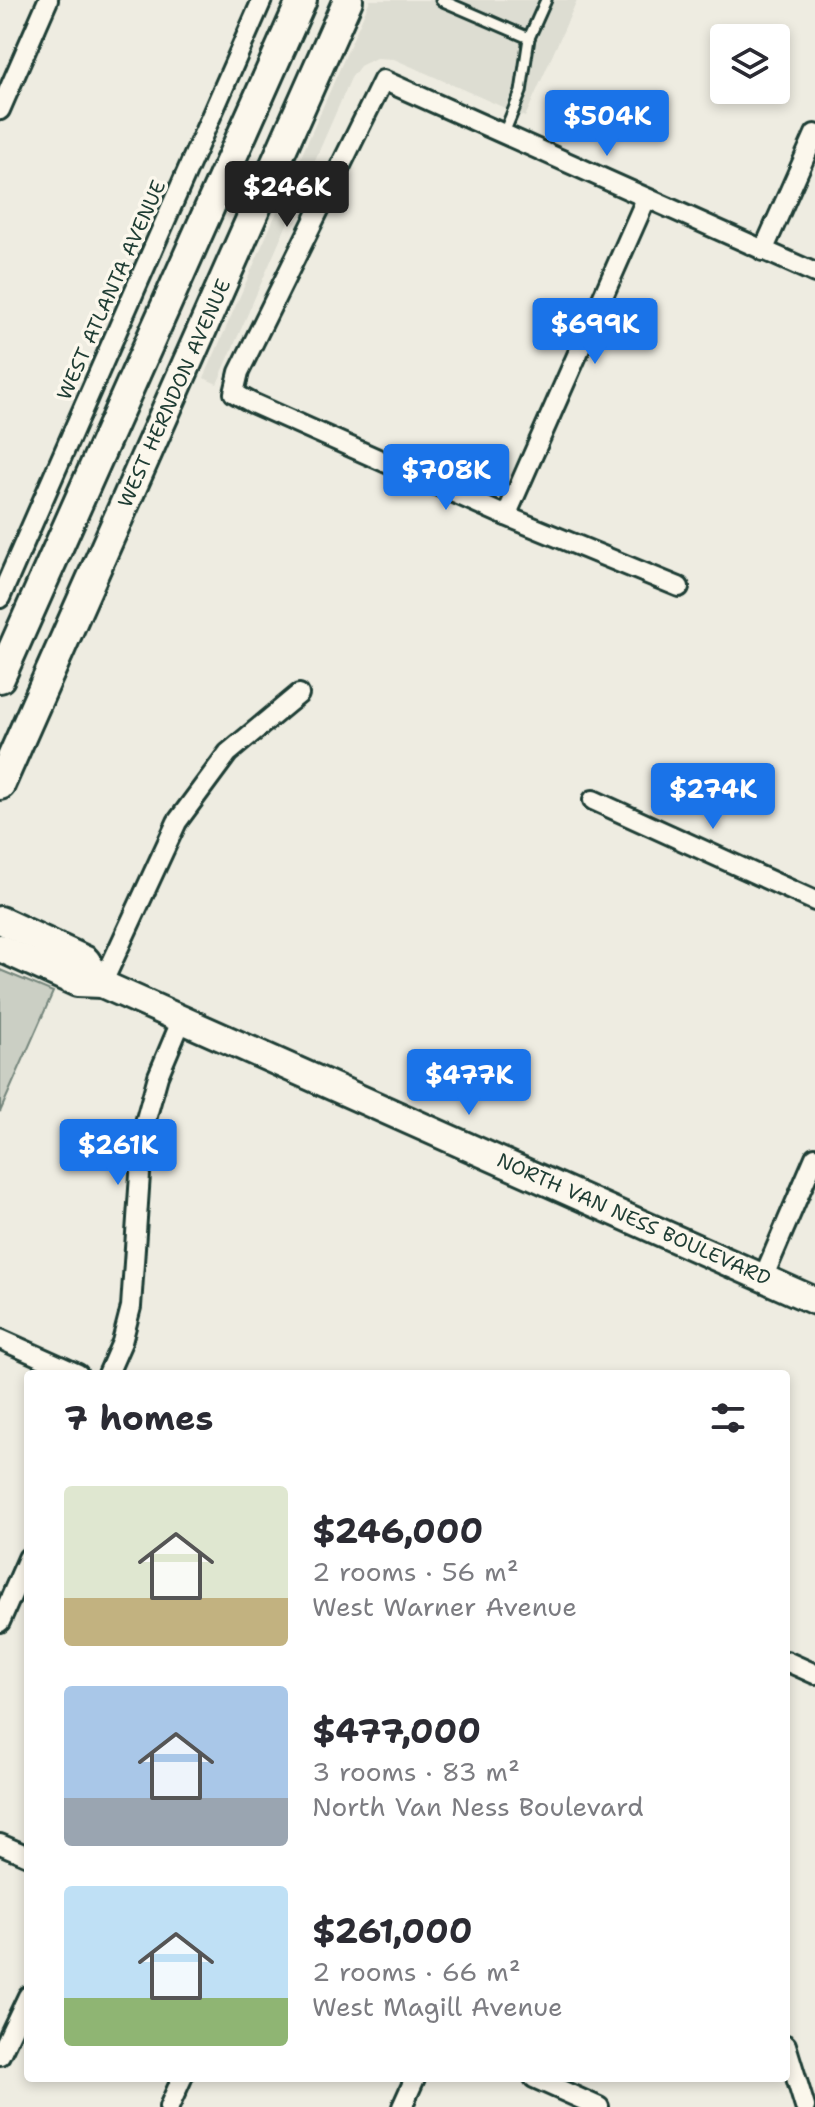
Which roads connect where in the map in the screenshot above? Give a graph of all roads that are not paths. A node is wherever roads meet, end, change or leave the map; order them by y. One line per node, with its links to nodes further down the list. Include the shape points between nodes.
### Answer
1 (48, 0): 8 (street)
2 (262, 0): 16 (street, WEST ATLANTA AVENUE)
3 (302, 0): 17 (main road)
4 (348, 0): 19 (main road, WEST HERNDON AVENUE)
5 (441, 0): 7 (lane)
6 (546, 0): 7 (lane)
7 (529, 38): 9 (lane, via 521,92)
8 (0, 110)
9 (504, 133): 11 (street); 14 (street, via 383,80 239,372 234,393)
10 (815, 134): 12 (street)
11 (646, 199): 12 (street); 14 (street)
12 (763, 251): 13 (street)
13 (815, 273)
14 (506, 516): 15 (street)
15 (679, 587)
16 (0, 598)
17 (0, 678)
18 (299, 694): 24 (street, via 228,753 177,822)
19 (0, 785)
20 (593, 800): 21 (street)
21 (815, 901)
22 (0, 920): 24 (street, NORTH VAN NESS BOULEVARD, via 86,960)
23 (0, 948): 24 (street, NORTH VAN NESS BOULEVARD, via 77,983)
24 (102, 984): 25 (street, NORTH VAN NESS BOULEVARD)
25 (182, 1019): 27 (street, NORTH VAN NESS BOULEVARD); 31 (street, via 143,1130 131,1307)
26 (815, 1157): 27 (street)
27 (763, 1278): 28 (street, NORTH VAN NESS BOULEVARD)
28 (815, 1301)
29 (0, 1339): 30 (street)
30 (69, 1370)
31 (110, 1370)
32 (24, 1566): 33 (street)
33 (2, 1610)
34 (790, 1663): 35 (street)
35 (815, 1674)
36 (0, 1844): 37 (street)
37 (24, 1854)
38 (24, 2004): 39 (street)
39 (0, 2055)
40 (790, 2058): 47 (street)
41 (180, 2082): 44 (street)
42 (413, 2082): 45 (street)
43 (543, 2082): 46 (street)
44 (169, 2107)
45 (402, 2107)
46 (599, 2107)
47 (805, 2107)

